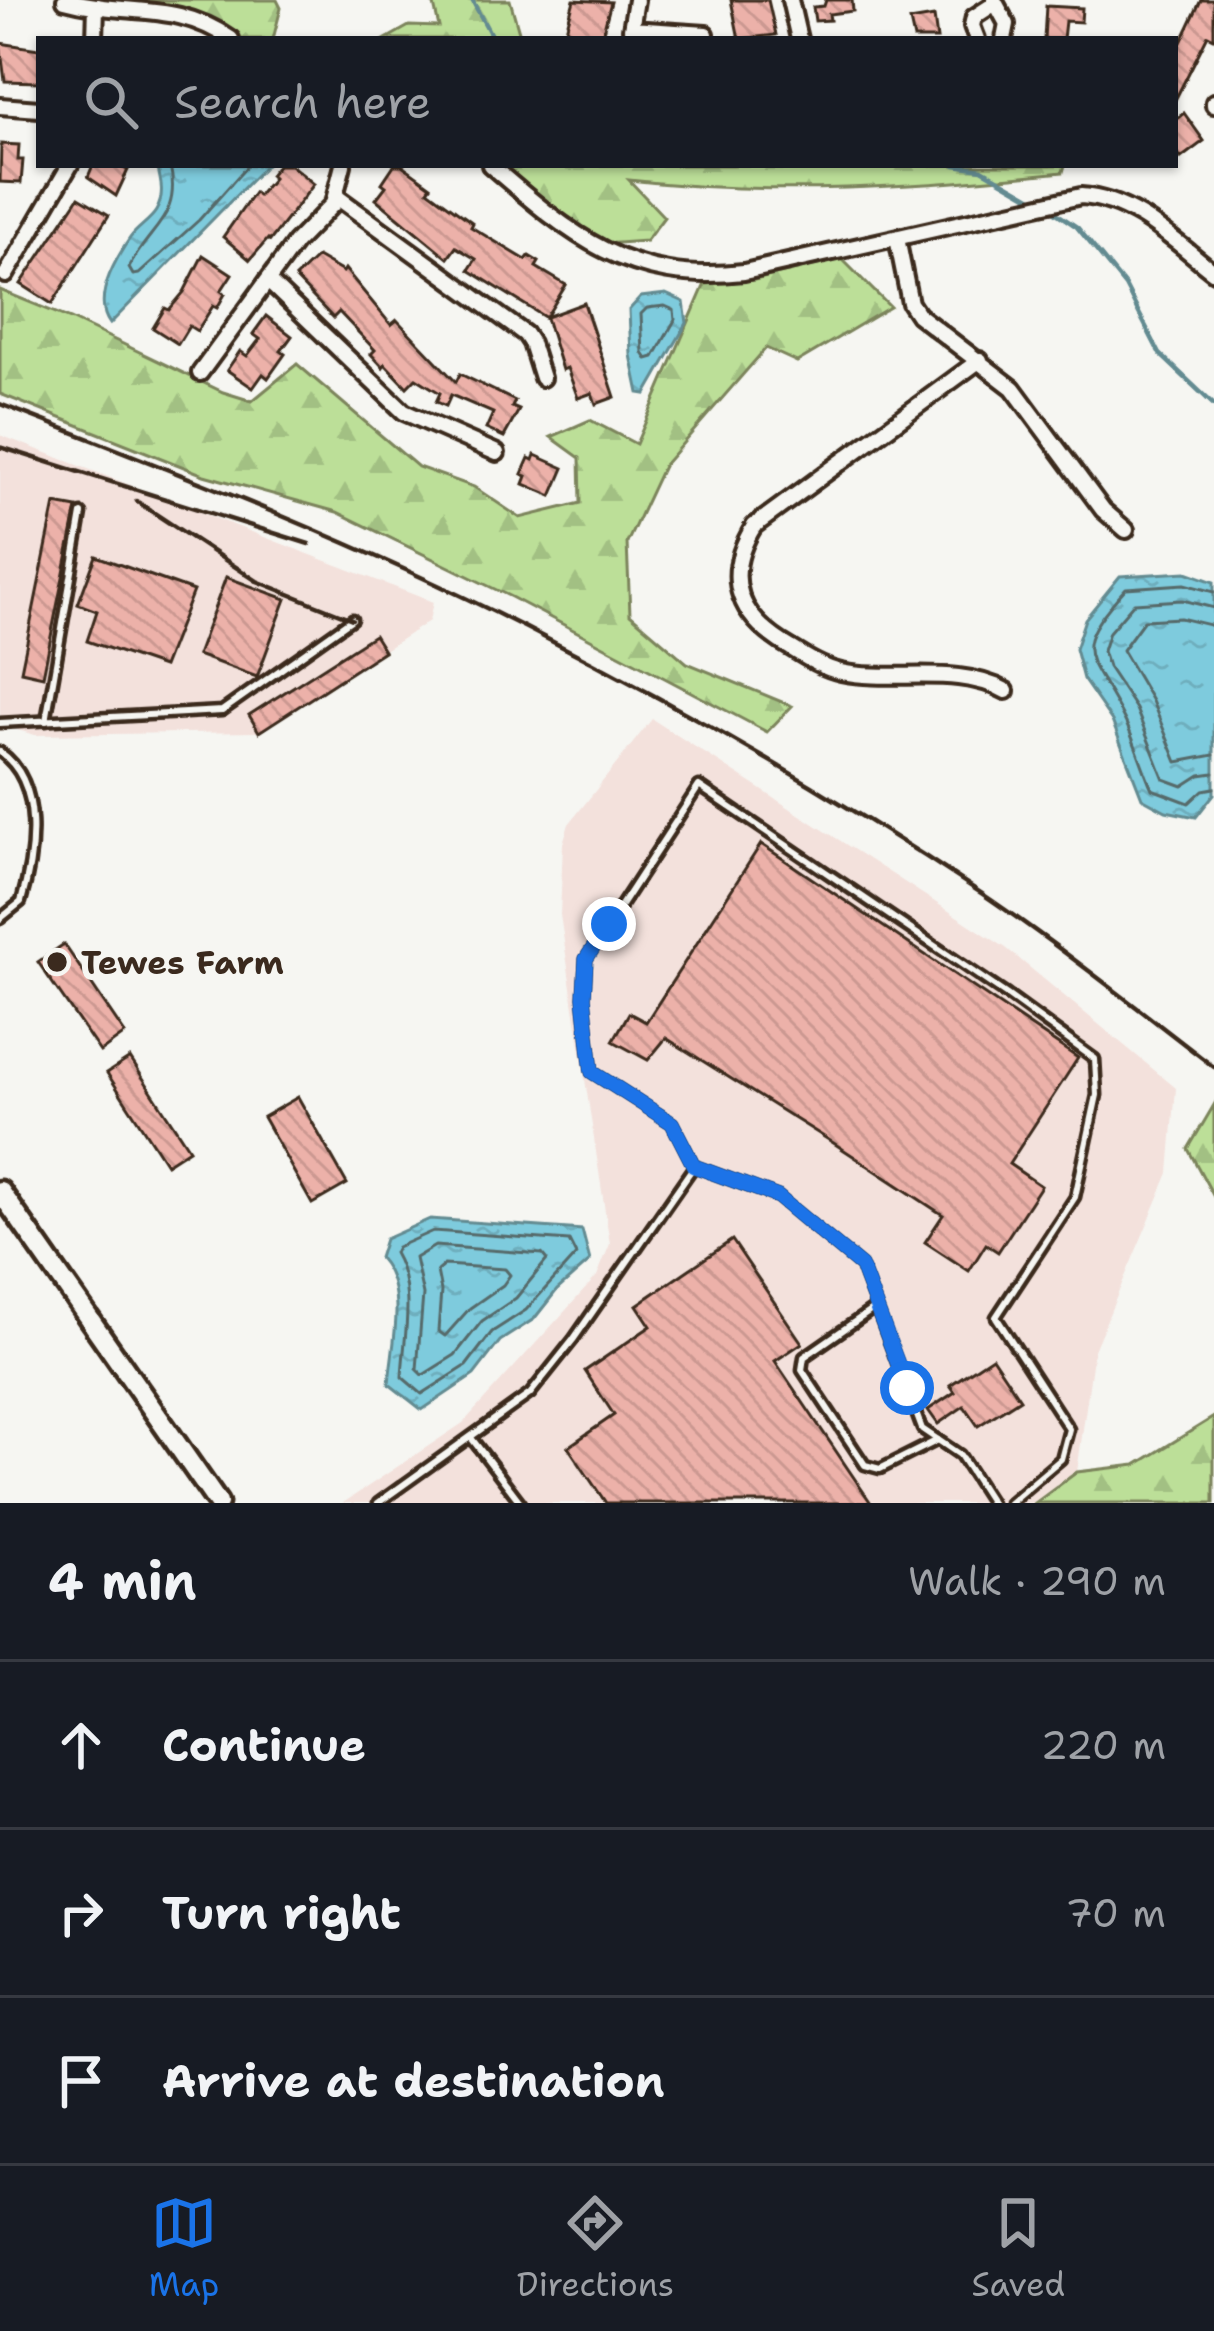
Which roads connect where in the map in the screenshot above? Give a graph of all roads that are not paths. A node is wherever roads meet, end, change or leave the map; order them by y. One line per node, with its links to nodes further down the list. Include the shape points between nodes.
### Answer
1 (636, 0): 5 (street, via 631,29)
2 (790, 0): 8 (street)
3 (80, 2): 6 (street); 7 (street, via 162,9)
4 (994, 2): 9 (street, via 974,17); 10 (street)
5 (706, 34)
6 (93, 36)
7 (226, 36)
8 (798, 36)
9 (976, 36)
10 (1005, 36)
11 (0, 106): 12 (street)
12 (36, 109)
13 (68, 168): 19 (street)
14 (342, 168): 16 (street)
15 (493, 168): 17 (street, via 590,245 670,271 744,272)
16 (337, 196): 20 (street); 23 (street, via 525,334)
17 (897, 238): 18 (street, via 1099,197 1133,211); 21 (street, via 918,315)
18 (1214, 272)
19 (6, 275)
20 (268, 281): 22 (street); 24 (street, via 404,412)
21 (980, 360): 26 (street, via 1013,388); 28 (street, via 754,526 740,552 739,588 763,631 833,670 963,678)
22 (200, 373)
23 (542, 378)
24 (497, 453)
25 (82, 514): 29 (lane)
26 (1126, 530)
27 (352, 620): 29 (lane, via 222,711)
28 (1006, 691)
29 (46, 721): 30 (lane)
30 (0, 723)
31 (0, 752): 32 (lane, via 23,783 34,818 21,902)
32 (0, 919)
33 (694, 1166): 35 (lane, via 778,1197 861,1266); 36 (lane, via 530,1394); 42 (lane, via 672,1123 592,1072 584,997 586,959 699,786 1095,1059 1097,1095 1076,1197 996,1317 1069,1429 1061,1459)
34 (0, 1191): 38 (main road)
35 (876, 1307): 37 (lane, via 922,1430); 37 (lane, via 804,1357 802,1370 865,1465 880,1468)
36 (472, 1439): 39 (lane); 40 (lane)
37 (938, 1440): 41 (lane, via 960,1455)
38 (218, 1503)
39 (378, 1503)
40 (520, 1503)
41 (991, 1503)
42 (1010, 1503)

